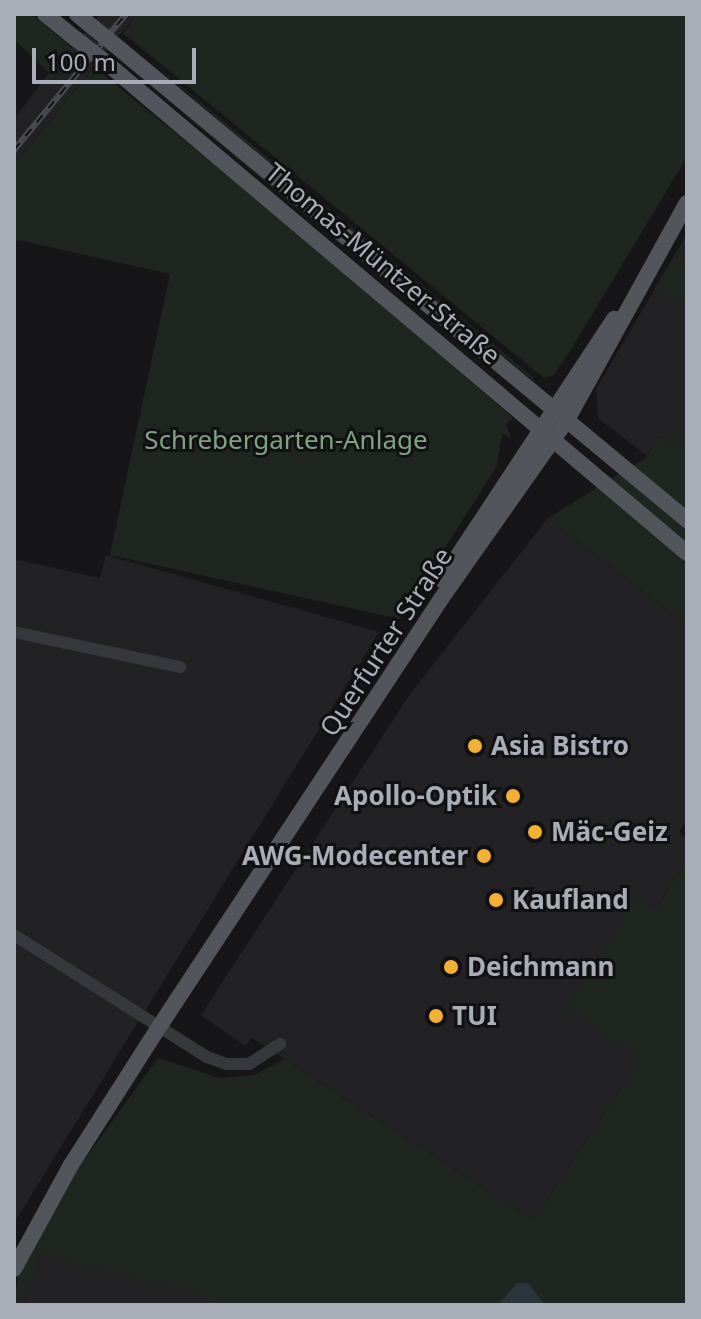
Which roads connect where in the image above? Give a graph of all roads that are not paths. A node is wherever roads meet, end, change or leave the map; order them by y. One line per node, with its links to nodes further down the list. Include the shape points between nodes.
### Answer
1 (45, 14): 7 (main road, Thomas-Müntzer-Straße, bridge)
2 (83, 19): 5 (main road, Thomas-Müntzer-Straße, bridge)
3 (687, 203): 4 (main road, Querfurter Straße)
4 (644, 278): 5 (main road, Querfurter Straße); 6 (main road, Querfurter Straße)
5 (553, 409): 6 (main road, Thomas-Müntzer-Straße); 7 (main road, Querfurter Straße)
6 (567, 420): 8 (main road, Querfurter Straße); 9 (main road, Thomas-Müntzer-Straße)
7 (540, 428): 8 (main road, Thomas-Müntzer-Straße); 14 (main road, Querfurter Straße, via 176,991)
8 (553, 440): 10 (main road, Thomas-Müntzer-Straße); 14 (main road, Querfurter Straße)
9 (687, 520)
10 (687, 553)
11 (14, 632): 12 (street)
12 (180, 667)
13 (14, 935): 14 (street)
14 (159, 1027): 15 (street, via 226,1064 262,1061); 16 (main road, Querfurter Straße, via 71,1165)
15 (280, 1044)
16 (14, 1269)

